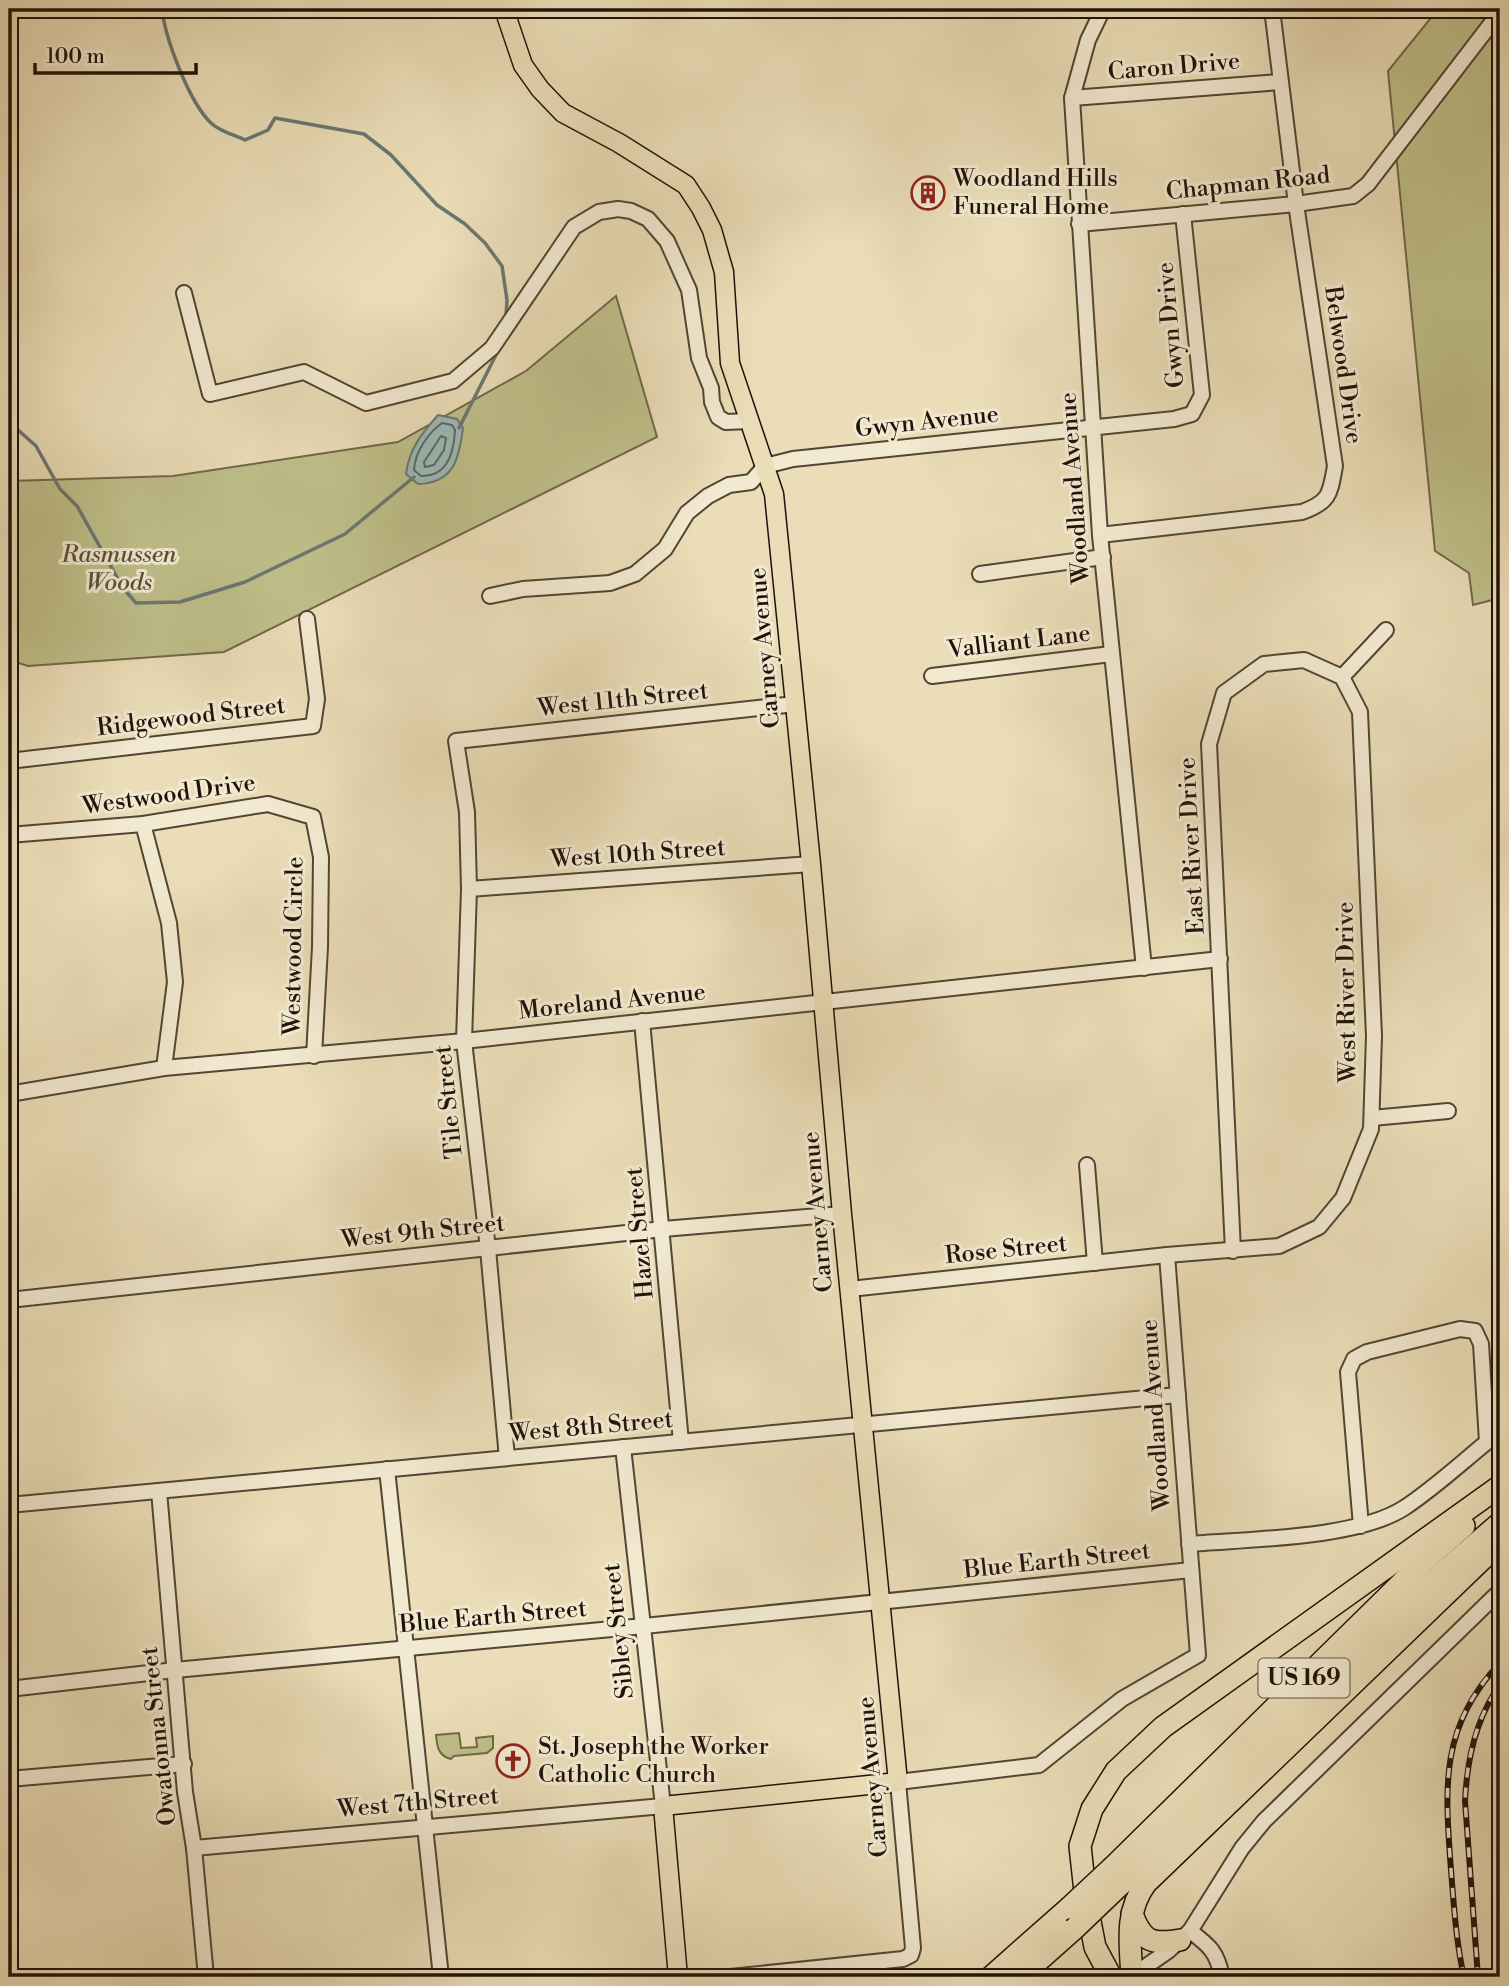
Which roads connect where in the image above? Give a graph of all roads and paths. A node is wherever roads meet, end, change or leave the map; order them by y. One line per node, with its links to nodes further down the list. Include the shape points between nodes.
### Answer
1 (504, 9): 11 (main road, Carney Avenue, via 523,65 563,113 686,185 701,208 721,261 730,363)
2 (1103, 9): 6 (street, Woodland Avenue, via 1088,40)
3 (1269, 9): 5 (street, Belwood Drive)
4 (1500, 12): 7 (street, Chapman Road, via 1368,184 1353,196)
5 (1280, 82): 6 (street, Caron Drive); 7 (street, Belwood Drive)
6 (1072, 98): 9 (street, Woodland Avenue)
7 (1296, 204): 8 (street, Chapman Road); 14 (street, Belwood Drive, via 1335,466 1330,492 1319,506 1302,512)
8 (1182, 215): 9 (street, Chapman Road); 12 (street, Gwyn Drive, via 1202,395 1192,414)
9 (1079, 224): 12 (street, Woodland Avenue)
10 (184, 293): 11 (street, via 210,394 304,372 366,403 453,382 492,348 574,227 609,209 631,211 648,219 667,241 682,271 699,358 718,417 726,422)
11 (749, 421): 13 (main road, Carney Avenue)
12 (1093, 427): 13 (street, Gwyn Avenue, via 793,459); 14 (street, Woodland Avenue)
13 (765, 466): 17 (street, via 751,482 729,485 687,513 664,550 635,574 610,583); 23 (main road, Carney Avenue, via 774,494)
14 (1100, 535): 15 (street, Woodland Avenue)
15 (1103, 557): 16 (street); 20 (street, Woodland Avenue)
16 (980, 574)
17 (490, 596)
18 (307, 619): 25 (street, Ridgewood Street, via 317,699 313,726)
19 (1386, 630): 22 (street)
20 (1111, 654): 21 (street, Valliant Lane); 32 (street, Woodland Avenue)
21 (932, 676)
22 (1342, 677): 31 (street, East River Drive, via 1304,660 1264,664 1224,693 1209,744); 40 (street, West River Drive, via 1360,712 1374,1036)
23 (795, 704): 24 (street, West 11th Street); 29 (main road, Carney Avenue)
24 (456, 741): 30 (street, Tile Street, via 467,812)
25 (9, 761)
26 (144, 824): 27 (street, Westwood Drive); 28 (street, Westwood Drive, via 268,804 313,817); 37 (street, via 169,923 175,982)
27 (9, 835)
28 (317, 837): 36 (street, Westwood Circle, via 320,947)
29 (811, 864): 30 (street, West 10th Street); 33 (main road, Carney Avenue)
30 (469, 889): 35 (street, Tile Street)
31 (1220, 959): 32 (street, Moreland Avenue); 45 (street)
32 (1144, 968): 33 (street, Moreland Avenue)
33 (823, 1002): 34 (street, Moreland Avenue); 42 (main road, Carney Avenue)
34 (642, 1021): 35 (street, Moreland Avenue); 43 (street, Hazel Street)
35 (464, 1041): 36 (street, Moreland Avenue); 44 (street, Tile Street)
36 (314, 1056): 37 (street, Moreland Avenue)
37 (164, 1068): 38 (street, Moreland Avenue)
38 (9, 1094)
39 (1448, 1111): 40 (street)
40 (1372, 1118): 45 (street, West River Drive, via 1343,1198 1320,1227 1279,1246)
41 (1087, 1165): 47 (street)
42 (842, 1214): 43 (street, West 9th Street); 48 (main road, Carney Avenue)
43 (663, 1229): 44 (street, West 9th Street); 52 (street, Hazel Street)
44 (488, 1249): 49 (street, West 9th Street); 54 (street, Tile Street)
45 (1233, 1251): 46 (street, West River Drive)
46 (1167, 1255): 47 (street, Rose Street); 50 (street, Woodland Avenue)
47 (1095, 1263): 48 (street, Rose Street)
48 (850, 1289): 51 (main road, Carney Avenue)
49 (9, 1300)
50 (1178, 1395): 51 (street, West 8th Street); 63 (street, Woodland Avenue)
51 (862, 1425): 52 (street, West 8th Street); 66 (main road, Carney Avenue)
52 (681, 1442): 53 (street, West 8th Street)
53 (623, 1447): 54 (street, West 8th Street); 67 (street, Sibley Street)
54 (507, 1458): 55 (street, West 8th Street)
55 (387, 1469): 57 (street, West 8th Street); 68 (street)
56 (1500, 1486): 81 (highway, via 1163,1727 1116,1772 1092,1809 1080,1846)
57 (159, 1491): 59 (street, West 8th Street); 70 (street, Owatonna Street)
58 (1500, 1495): 78 (highway, US 169, via 1422,1563)
59 (9, 1505)
60 (1500, 1523): 78 (highway, US 169)
61 (1361, 1526): 61 (street, via 1402,1509 1487,1442 1480,1344 1475,1331 1460,1329 1354,1359 1348,1372); 63 (street)
62 (1500, 1542): 79 (highway, via 1146,1883)
63 (1189, 1544): 64 (street, Woodland Avenue)
64 (1191, 1570): 66 (street, Blue Earth Street); 69 (street, Woodland Avenue)
65 (1500, 1591): 80 (street, via 1264,1821)
66 (882, 1601): 67 (street, Blue Earth Street); 74 (main road, Carney Avenue)
67 (643, 1626): 68 (street, Blue Earth Street); 75 (street, Sibley Street)
68 (407, 1647): 70 (street, Blue Earth Street); 76 (street)
69 (1198, 1656): 74 (street, West 7th Street, via 1122,1699 1039,1765)
70 (175, 1670): 71 (street, Blue Earth Street); 72 (street, Owatonna Street)
71 (9, 1689)
72 (184, 1764): 73 (street); 77 (street, Owatonna Street)
73 (9, 1779)
74 (898, 1782): 75 (main road, West 7th Street); 85 (street, Carney Avenue, via 911,1955)
75 (663, 1807): 76 (street, West 7th Street); 84 (main road, Sibley Street)
76 (425, 1826): 77 (street, West 7th Street); 83 (street)
77 (194, 1847): 82 (street, Owatonna Street)
78 (1117, 1876): 86 (highway, US 169, bridge, via 1069,1908); 87 (highway, US 169, bridge, via 1074,1929)
79 (1131, 1913): 80 (highway, via 1142,1936 1151,1941 1163,1943); 90 (highway)
80 (1185, 1936): 90 (street); 91 (street, via 1213,1950)
81 (1096, 1947): 88 (highway); 89 (highway)
82 (206, 1977)
83 (441, 1977)
84 (678, 1977)
85 (730, 1977)
86 (990, 1977)
87 (1020, 1977)
88 (1093, 1977)
89 (1111, 1977)
90 (1131, 1977)
91 (1222, 1977)

